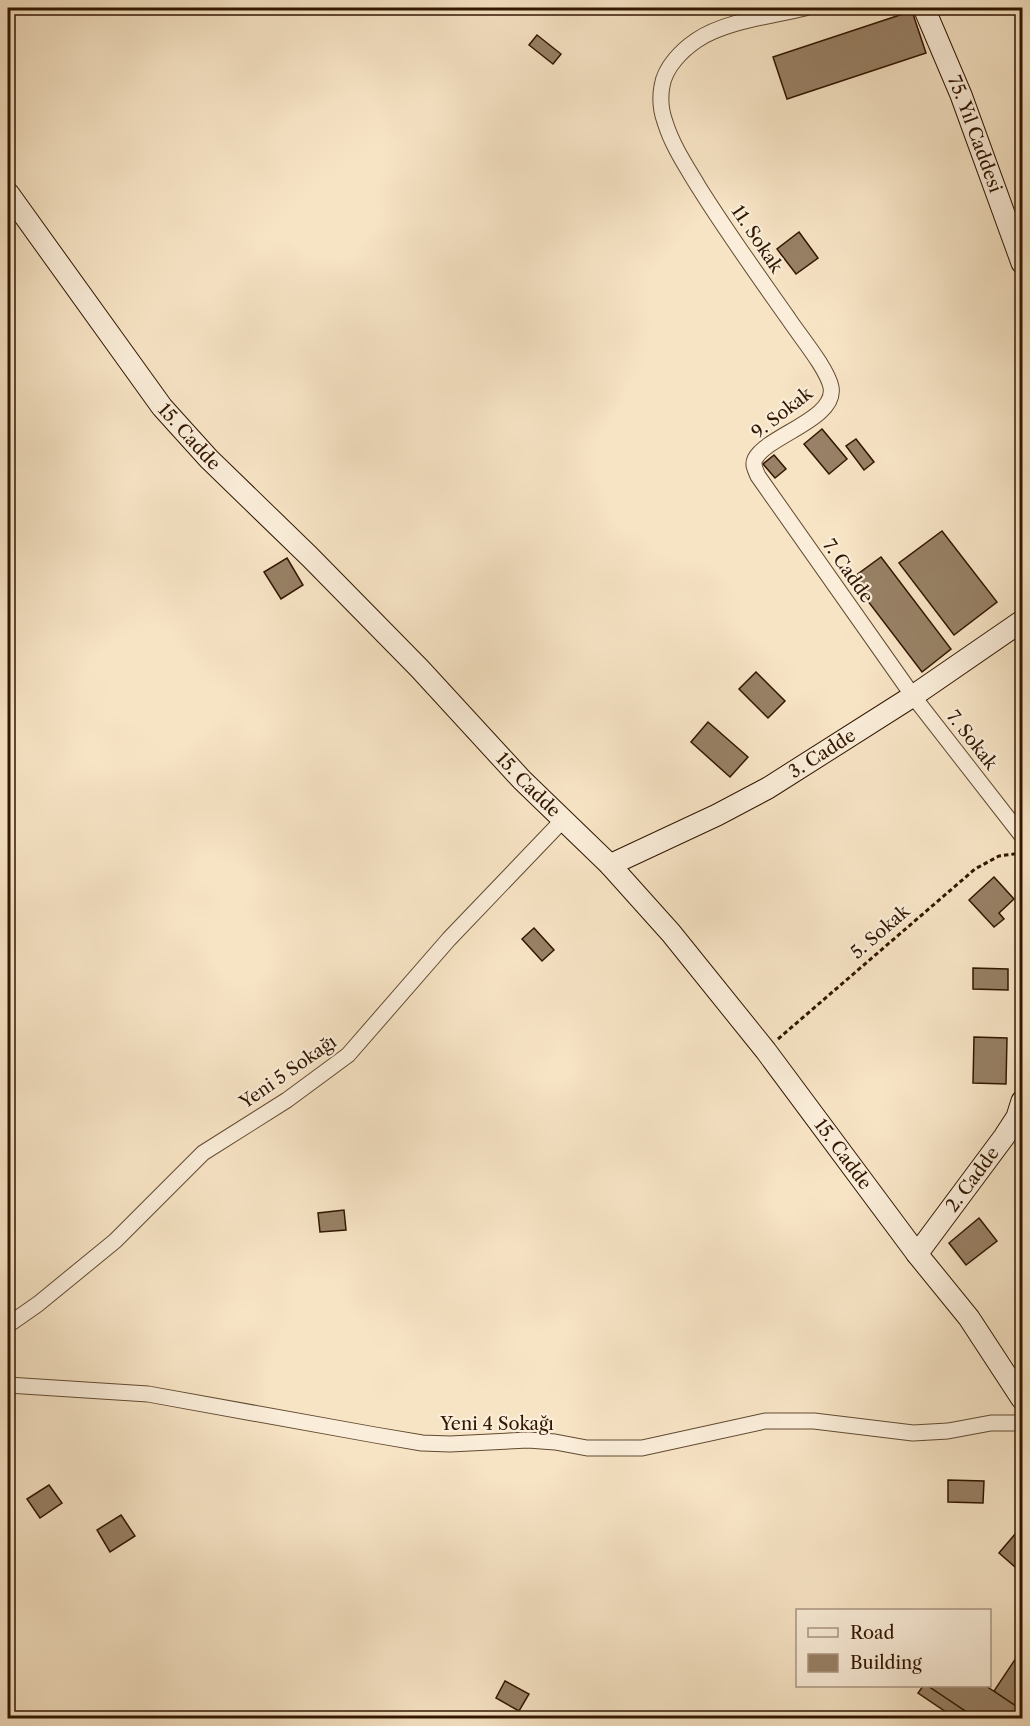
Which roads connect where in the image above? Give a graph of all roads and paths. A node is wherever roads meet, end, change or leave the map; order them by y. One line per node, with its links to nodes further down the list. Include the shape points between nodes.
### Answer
1 (805, 8): 5 (street, 11. Sokak, via 729,26 695,41 667,70 662,106 668,130 684,163)
2 (924, 8): 4 (street, 75. Yıl Caddesi, via 961,95)
3 (8, 194): 9 (street, 15. Cadde, via 162,407 420,669)
4 (1023, 263)
5 (831, 388): 6 (street, 9. Sokak, via 826,405 768,447 755,459)
6 (754, 466): 8 (street, 7. Cadde)
7 (1022, 627): 8 (street, 3. Cadde)
8 (913, 696): 10 (street, 7. Sokak); 12 (street, 3. Cadde, via 768,788)
9 (562, 820): 12 (street, 15. Cadde); 16 (street, Yeni 5 Sokağı, via 469,917 348,1055 203,1153 115,1241)
10 (1023, 836)
11 (1023, 853): 13 (path, 5. Sokak, via 999,856 975,869)
12 (610, 865): 13 (street, 15. Cadde, via 671,933)
13 (766, 1051): 15 (street, 15. Cadde)
14 (1023, 1101): 15 (street, 2. Cadde, via 1004,1137)
15 (917, 1254): 18 (street, 15. Cadde, via 969,1318)
16 (8, 1325)
17 (8, 1385): 19 (street, Yeni 4 Sokağı, via 148,1394 422,1443 528,1440 587,1448 642,1448 765,1421 814,1421 913,1433)
18 (1023, 1400)
19 (1023, 1423)

